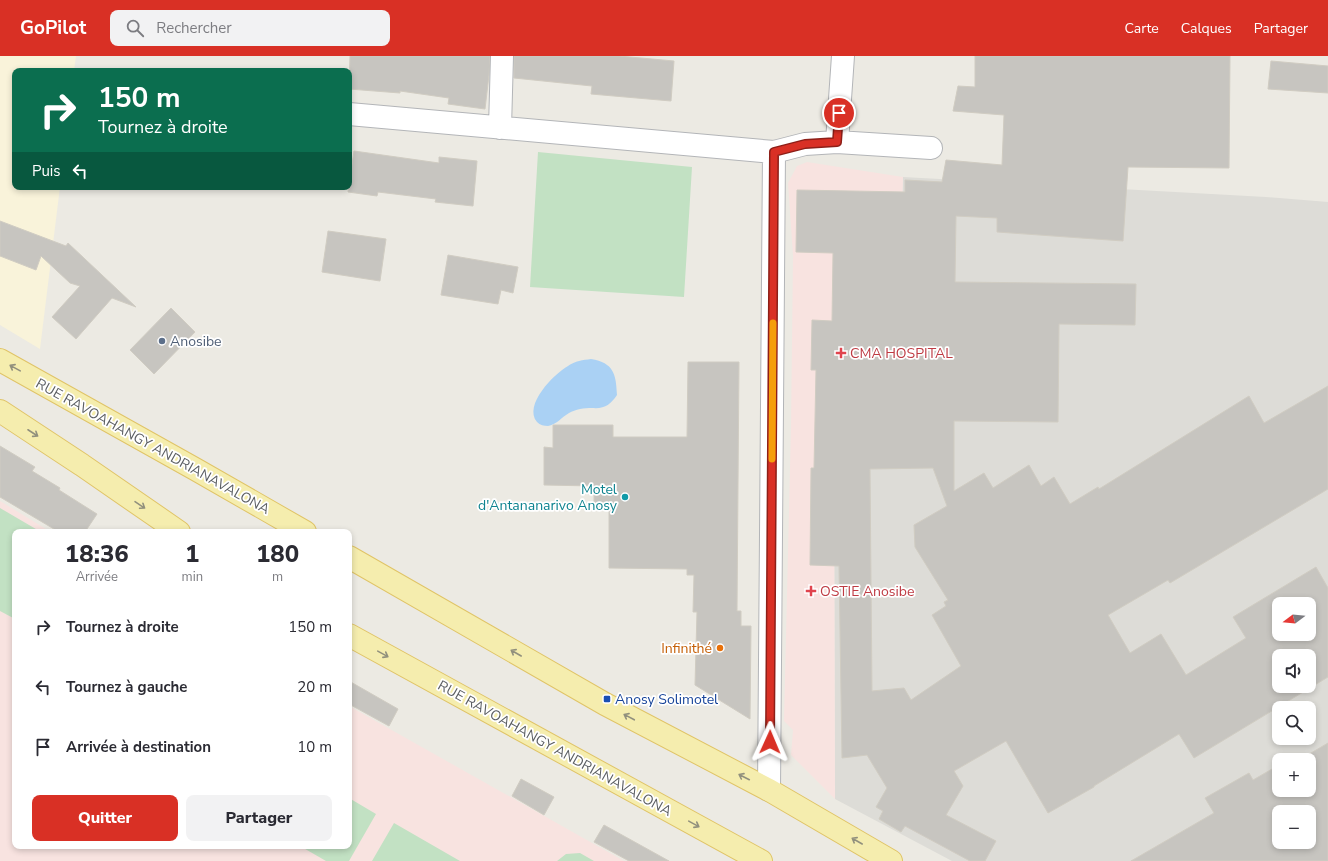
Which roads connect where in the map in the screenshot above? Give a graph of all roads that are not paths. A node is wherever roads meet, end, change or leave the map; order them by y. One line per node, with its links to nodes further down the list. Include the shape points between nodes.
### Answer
1 (502, 56): 4 (street)
2 (843, 56): 5 (street)
3 (352, 114): 4 (street)
4 (500, 128): 7 (street)
5 (837, 142): 6 (street); 7 (street, via 805,144)
6 (931, 148)
7 (774, 152): 14 (street)
8 (0, 360): 11 (main road, RUE RAVOAHANGY ANDRIANAVALONA, one-way to 8)
9 (0, 412): 10 (main road, one-way to 10)
10 (175, 529)
11 (300, 529)
12 (352, 559): 14 (main road, one-way to 12, via 605,704)
13 (352, 637): 15 (main road, RUE RAVOAHANGY ANDRIANAVALONA, one-way to 15)
14 (770, 790): 16 (main road, one-way to 14)
15 (761, 861)
16 (891, 861)

